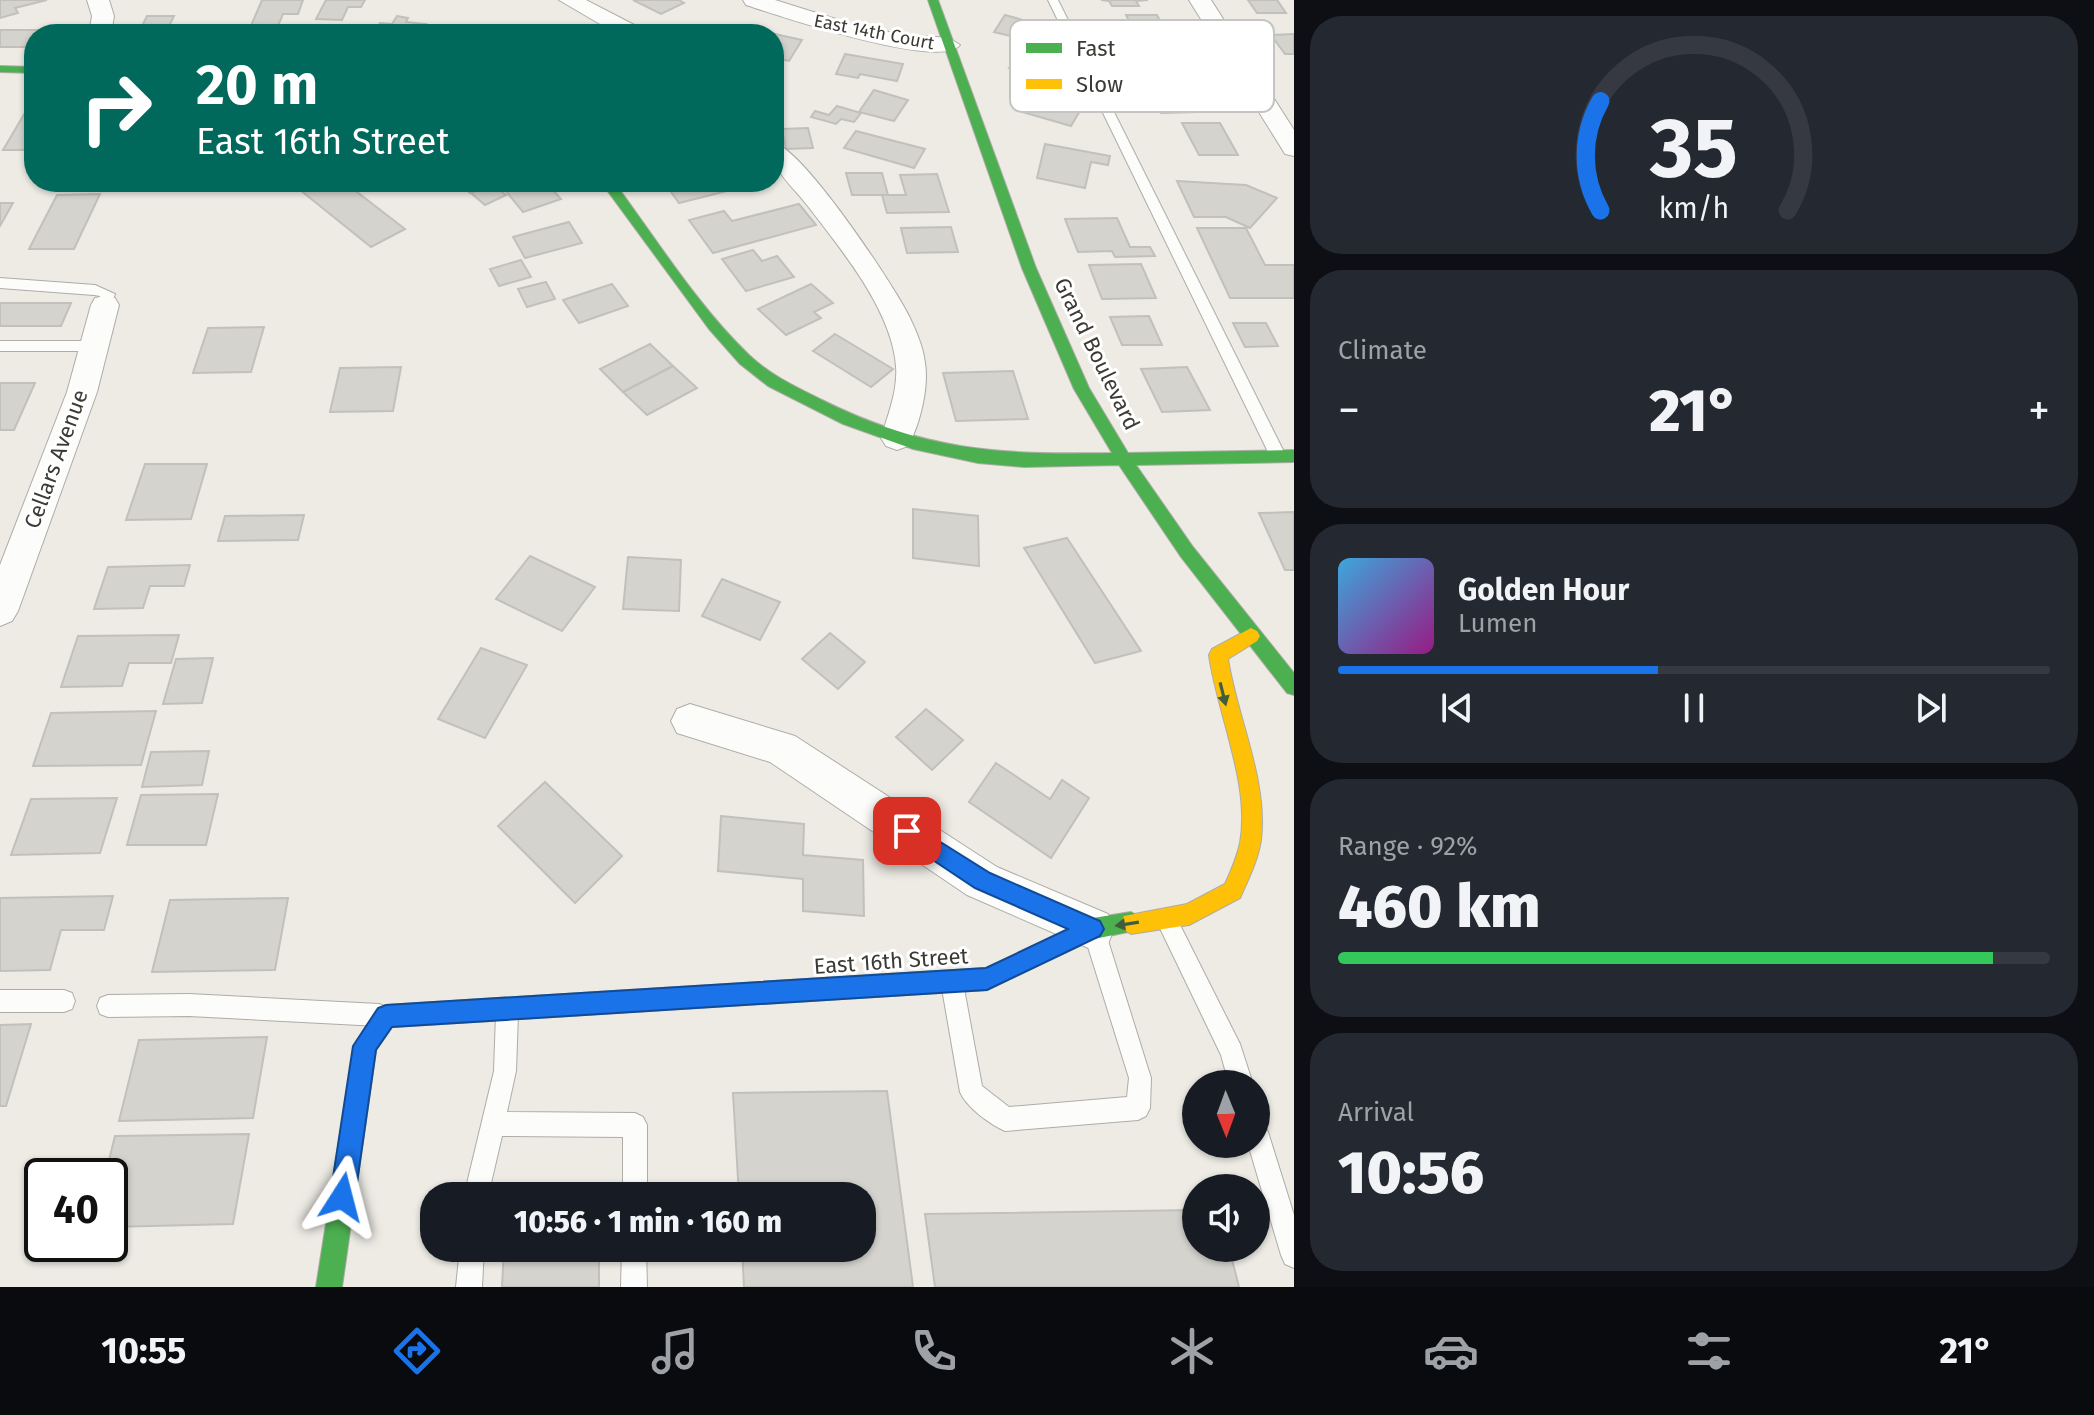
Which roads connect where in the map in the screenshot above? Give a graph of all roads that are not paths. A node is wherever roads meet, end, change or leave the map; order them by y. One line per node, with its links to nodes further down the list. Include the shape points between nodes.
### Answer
1 (98, 0): 9 (street)
2 (570, 0): 10 (street)
3 (754, 0): 11 (street, East 14th Court, via 865,33)
4 (933, 0): 11 (street, Grand Boulevard)
5 (1053, 0): 7 (lane)
6 (1200, 0): 8 (street)
7 (1063, 20)
8 (1213, 20)
9 (102, 24)
10 (615, 24)
11 (949, 45): 25 (street, Grand Boulevard, via 1054,330)
12 (0, 69): 13 (street)
13 (24, 70)
14 (1110, 112): 24 (lane)
15 (1271, 112): 16 (street)
16 (1294, 149)
17 (784, 162): 23 (street, via 836,224 897,320 911,366)
18 (614, 192): 23 (street, via 745,360 810,401)
19 (0, 283): 20 (lane, via 95,290 108,294)
20 (105, 305): 22 (street, Cellars Avenue)
21 (0, 346): 22 (lane)
22 (94, 346): 26 (street, Cellars Avenue, via 82,392)
23 (897, 438): 25 (street, via 1009,460)
24 (1286, 456): 25 (street)
25 (1123, 458): 27 (street, Grand Boulevard)
26 (0, 611)
27 (1251, 636): 28 (street, Grand Boulevard); 30 (street, East 16th Street, one-way to 30, via 1218,655 1220,687 1250,790 1251,841 1233,891 1189,914)
28 (1294, 687)
29 (690, 721): 31 (street, via 781,748 982,881)
30 (1166, 918): 31 (street, East 16th Street, one-way to 31); 38 (lane)
31 (1093, 929): 32 (street, East 16th Street, via 987,979); 32 (lane, via 1140,1078 1138,1108 1005,1119 972,1092)
32 (952, 981): 36 (street, East 16th Street)
33 (0, 1001): 34 (lane)
34 (64, 1001)
35 (108, 1006): 37 (lane)
36 (507, 1009): 37 (street, East 16th Street); 39 (lane, via 505,1071)
37 (386, 1016): 46 (street, via 365,1046)
38 (1237, 1070)
39 (492, 1124): 41 (lane); 42 (lane, via 635,1125)
40 (1264, 1158): 43 (lane)
41 (479, 1182)
42 (635, 1182)
43 (1294, 1255)
44 (471, 1262): 47 (lane)
45 (634, 1262): 48 (lane)
46 (329, 1287)
47 (469, 1287)
48 (634, 1287)

